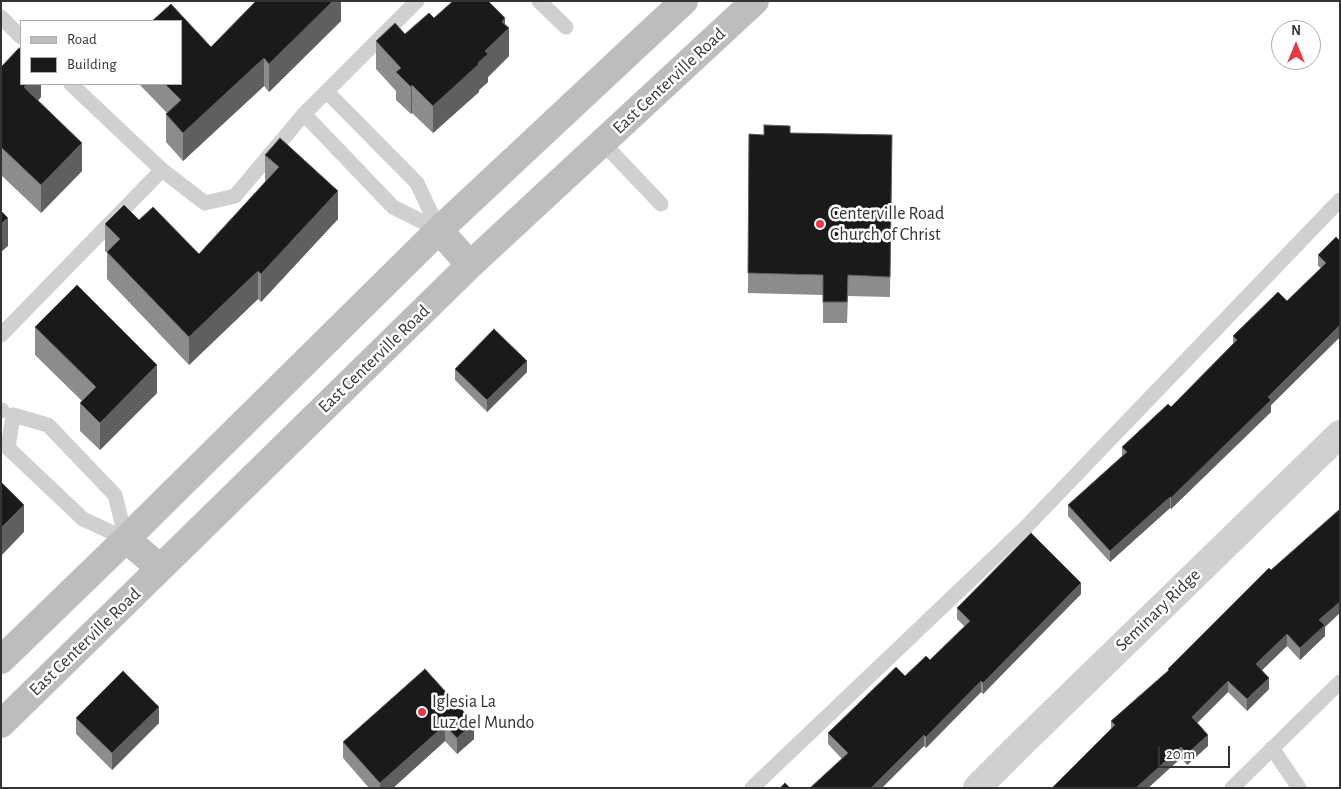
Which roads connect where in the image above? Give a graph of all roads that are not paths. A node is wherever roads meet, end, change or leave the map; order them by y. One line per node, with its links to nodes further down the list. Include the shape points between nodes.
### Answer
1 (417, 1): 9 (lane)
2 (539, 1): 6 (lane)
3 (684, 1): 15 (main road)
4 (755, 1): 11 (main road, East Centerville Road)
5 (3, 23): 7 (lane)
6 (566, 27)
7 (20, 36)
8 (72, 85): 12 (lane)
9 (327, 92): 10 (lane); 15 (lane, via 417,183)
10 (304, 114): 12 (lane, via 235,196 205,203); 15 (lane, via 393,207)
11 (602, 142): 14 (lane); 16 (main road, East Centerville Road)
12 (162, 170): 17 (lane)
13 (1340, 200): 26 (lane, via 1024,529)
14 (661, 204)
15 (439, 230): 16 (main road); 20 (main road)
16 (470, 265): 21 (main road, East Centerville Road)
17 (1, 335)
18 (4, 411): 20 (lane, via 8,448 83,519); 20 (lane, via 48,425 115,495)
19 (1340, 434): 27 (street, Seminary Ridge)
20 (126, 539): 21 (main road); 22 (main road)
21 (160, 568): 24 (main road, East Centerville Road)
22 (2, 659)
23 (1340, 682): 25 (lane)
24 (1, 724)
25 (1272, 748): 28 (lane); 29 (lane)
26 (752, 788)
27 (976, 788)
28 (1232, 788)
29 (1299, 788)

